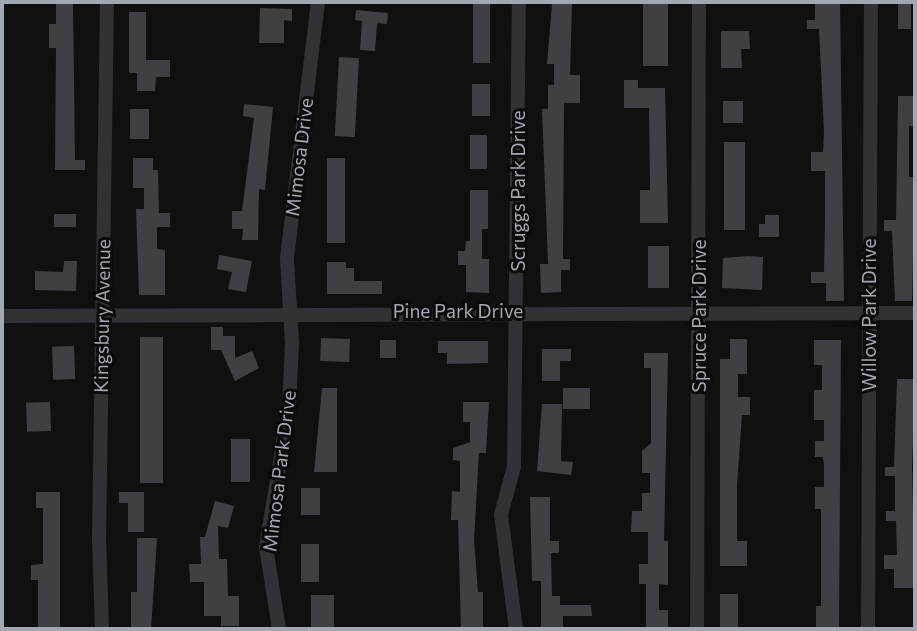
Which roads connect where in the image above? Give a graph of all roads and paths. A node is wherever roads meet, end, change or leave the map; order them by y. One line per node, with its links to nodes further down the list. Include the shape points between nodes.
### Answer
1 (107, 2): 11 (street, Kingsbury Avenue)
2 (318, 2): 7 (street, Mimosa Drive, via 288,246)
3 (519, 2): 6 (street, Scruggs Park Drive)
4 (699, 2): 8 (street, Spruce Park Drive)
5 (872, 2): 9 (street, Willow Park Drive)
6 (517, 311): 7 (street, Pine Park Drive); 8 (street, Pine Park Drive); 15 (street, Scruggs Park Drive, via 514,466 501,516)
7 (289, 312): 11 (street, Pine Park Drive); 14 (street, Mimosa Park Drive, via 289,407 266,547)
8 (700, 312): 9 (street, Pine Park Drive); 16 (street, Spruce Park Drive)
9 (869, 312): 10 (street, Pine Park Drive); 17 (street, Willow Park Drive)
10 (915, 313)
11 (102, 314): 12 (street, Pine Park Drive); 13 (street, Kingsbury Avenue)
12 (2, 316)
13 (102, 629)
14 (279, 629)
15 (516, 629)
16 (697, 629)
17 (868, 629)

